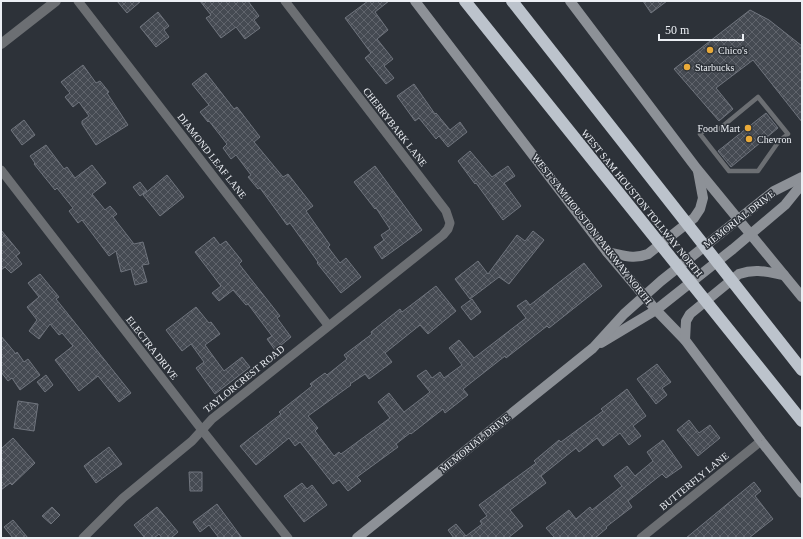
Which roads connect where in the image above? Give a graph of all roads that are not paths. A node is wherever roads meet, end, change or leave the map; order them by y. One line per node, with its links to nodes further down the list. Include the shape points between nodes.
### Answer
1 (56, 1): 8 (street)
2 (78, 1): 22 (street, DIAMOND LEAF LANE)
3 (285, 1): 17 (street, CHERRYBARK LANE, via 449,216 450,223 443,235)
4 (415, 1): 16 (main road, WEST SAM HOUSTON PARKWAY NORTH)
5 (465, 1): 26 (highway, WEST SAM HOUSTON TOLLWAY NORTH)
6 (512, 1): 25 (highway)
7 (570, 1): 10 (main road)
8 (1, 44)
9 (700, 134): 9 (lane, via 706,129 718,130 758,97 788,134 778,141 758,171 729,171)
10 (697, 169): 14 (main road); 16 (main road, via 704,198 694,218 648,254 633,258)
11 (1, 170): 27 (street, ELECTRA DRIVE)
12 (802, 177): 14 (main road, MEMORIAL DRIVE, via 774,191)
13 (802, 184): 15 (main road, MEMORIAL DRIVE, via 785,205)
14 (738, 219): 15 (main road); 19 (main road, MEMORIAL DRIVE)
15 (751, 235): 18 (main road); 21 (main road, MEMORIAL DRIVE)
16 (608, 252): 19 (main road, WEST SAM HOUSTON PARKWAY NORTH)
17 (409, 262): 22 (street, TAYLORCREST ROAD)
18 (784, 275): 20 (main road); 23 (main road, via 758,270 739,274 690,314 686,321)
19 (644, 296): 21 (main road, WEST SAM HOUSTON PARKWAY NORTH); 24 (main road, MEMORIAL DRIVE)
20 (802, 297)
21 (656, 310): 23 (main road, WEST SAM HOUSTON PARKWAY NORTH); 24 (main road, MEMORIAL DRIVE)
22 (328, 325): 27 (street, TAYLORCREST ROAD, via 212,419)
23 (685, 340): 28 (main road, WEST SAM HOUSTON PARKWAY NORTH)
24 (593, 348): 32 (main road, MEMORIAL DRIVE)
25 (802, 370)
26 (802, 421)
27 (202, 430): 30 (street, TAYLORCREST ROAD, via 122,498); 31 (street, ELECTRA DRIVE)
28 (761, 441): 29 (main road, WEST SAM HOUSTON PARKWAY NORTH); 33 (street, BUTTERFLY LANE)
29 (802, 493)
30 (84, 538)
31 (288, 538)
32 (357, 538)
33 (641, 538)

